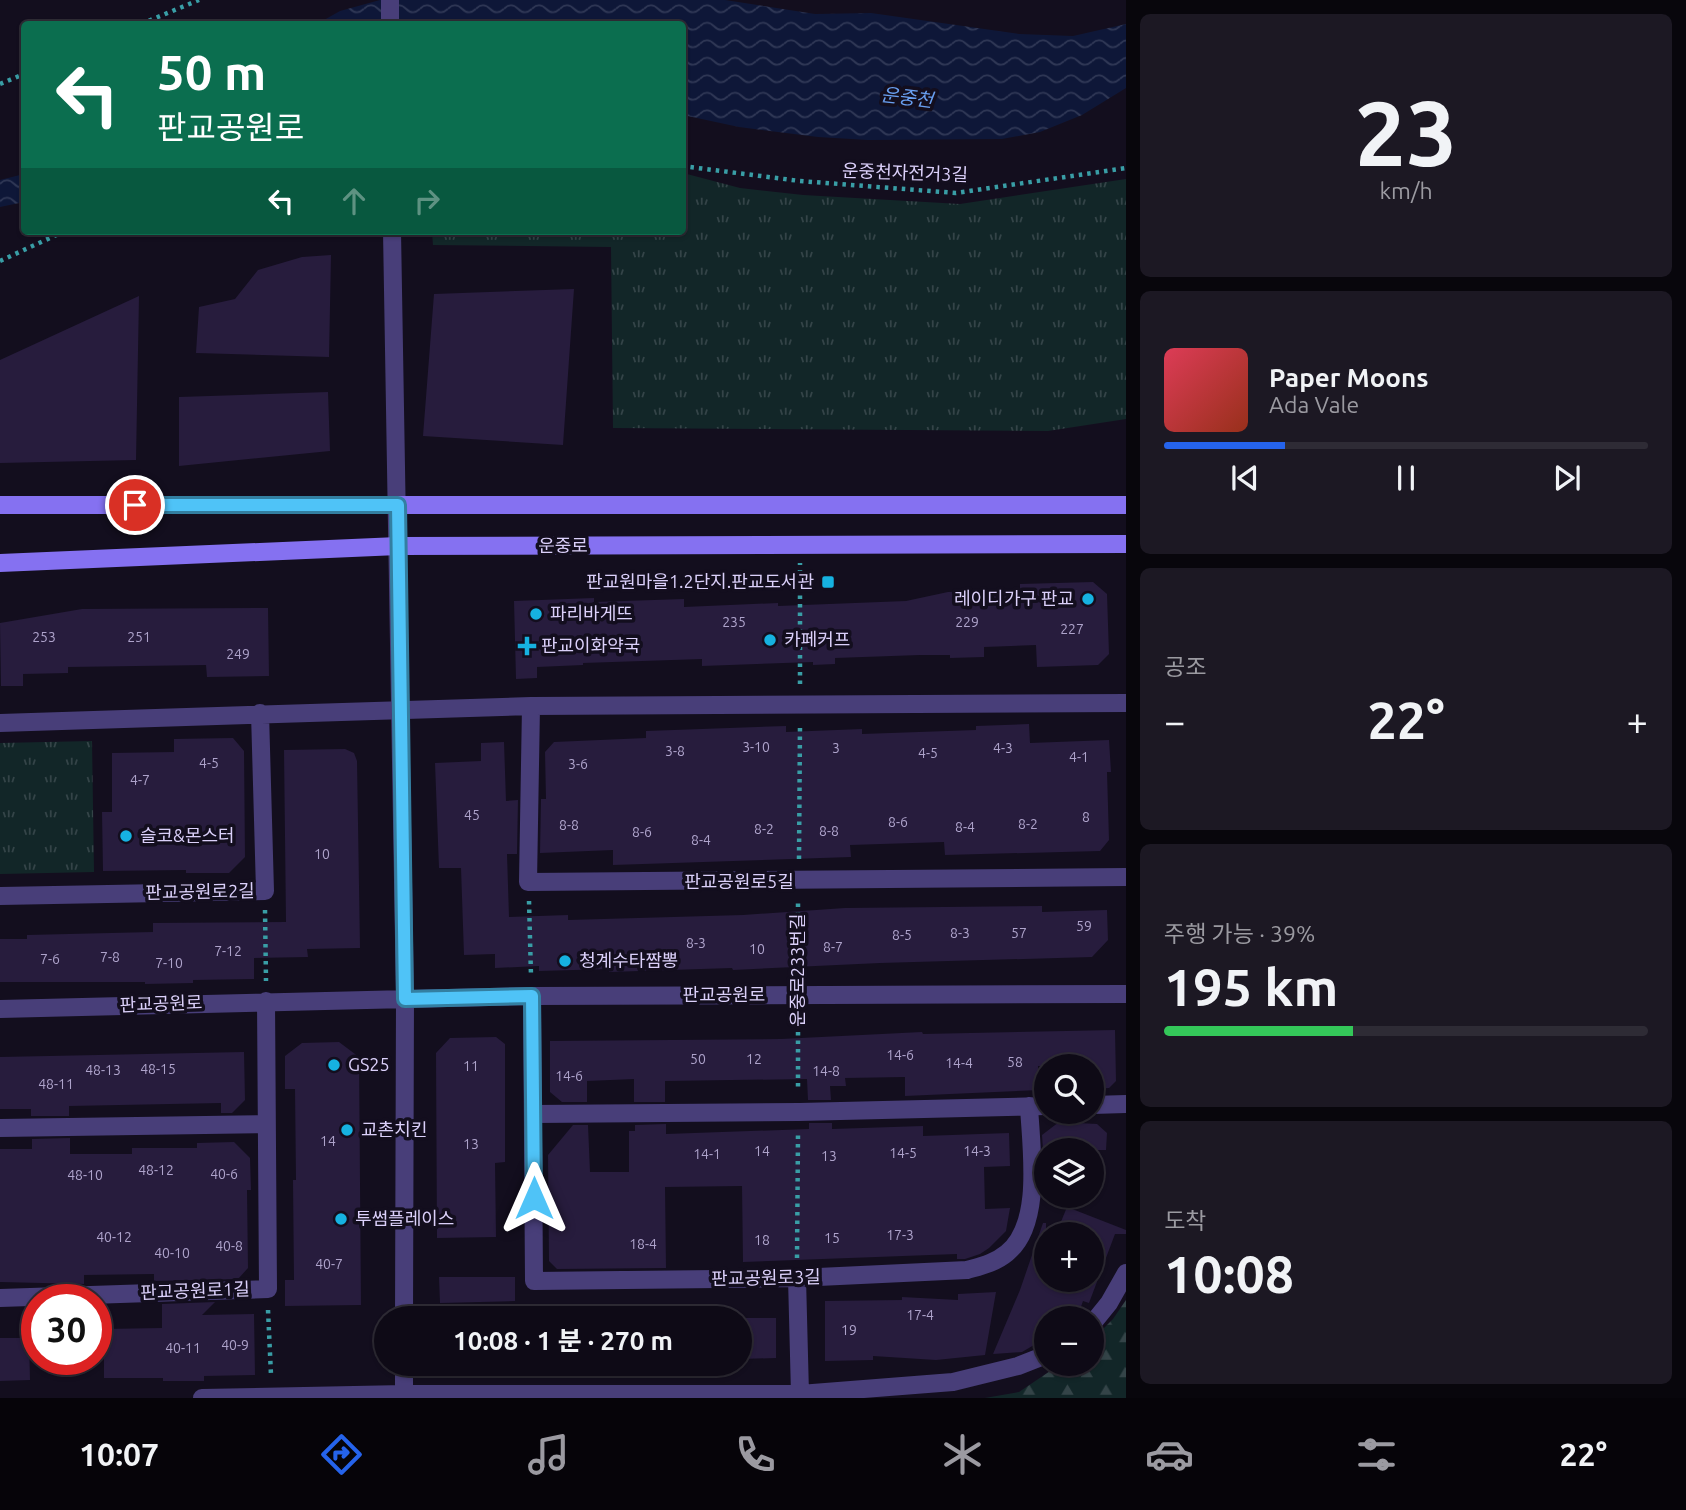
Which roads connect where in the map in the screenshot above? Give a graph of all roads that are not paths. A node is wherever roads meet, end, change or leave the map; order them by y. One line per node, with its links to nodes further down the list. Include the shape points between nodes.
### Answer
1 (390, 0): 2 (street)
2 (390, 21)
3 (392, 235): 5 (street)
4 (0, 505): 5 (main road)
5 (398, 505): 6 (main road); 8 (street)
6 (1126, 505)
7 (1126, 544): 8 (main road, 운중로)
8 (398, 546): 9 (main road, 운중로); 12 (street)
9 (0, 563)
10 (1126, 702): 11 (street)
11 (531, 706): 12 (street); 15 (street, 판교공원로5길, via 528,883)
12 (401, 710): 13 (street); 19 (street)
13 (260, 713): 14 (street); 16 (street, 판교공원로2길, via 265,891)
14 (0, 723)
15 (1126, 877)
16 (0, 896)
17 (1126, 994): 18 (street, 판교공원로)
18 (532, 996): 19 (street, 판교공원로); 25 (street, 판교공원로3길)
19 (405, 999): 20 (street, 판교공원로); 32 (street)
20 (266, 1001): 21 (street, 판교공원로); 26 (street, 판교공원로1길)
21 (0, 1009)
22 (1126, 1104): 23 (street)
23 (1104, 1105)
24 (1034, 1106): 25 (street, 판교공원로3길)
25 (533, 1114): 30 (street, 판교공원로3길, via 534,1281)
26 (266, 1124): 28 (street); 31 (street, 판교공원로1길, via 268,1289)
27 (1037, 1124): 30 (street, 판교공원로3길, via 1028,1217 1007,1253 967,1270)
28 (0, 1128)
29 (1126, 1273): 33 (street)
30 (797, 1278): 37 (street)
31 (0, 1298)
32 (404, 1306)
33 (1104, 1309)
34 (1034, 1359): 37 (street, via 953,1382)
35 (404, 1376): 36 (street)
36 (404, 1394): 37 (street); 38 (street)
37 (800, 1394)
38 (272, 1397): 39 (street)
39 (202, 1398)

